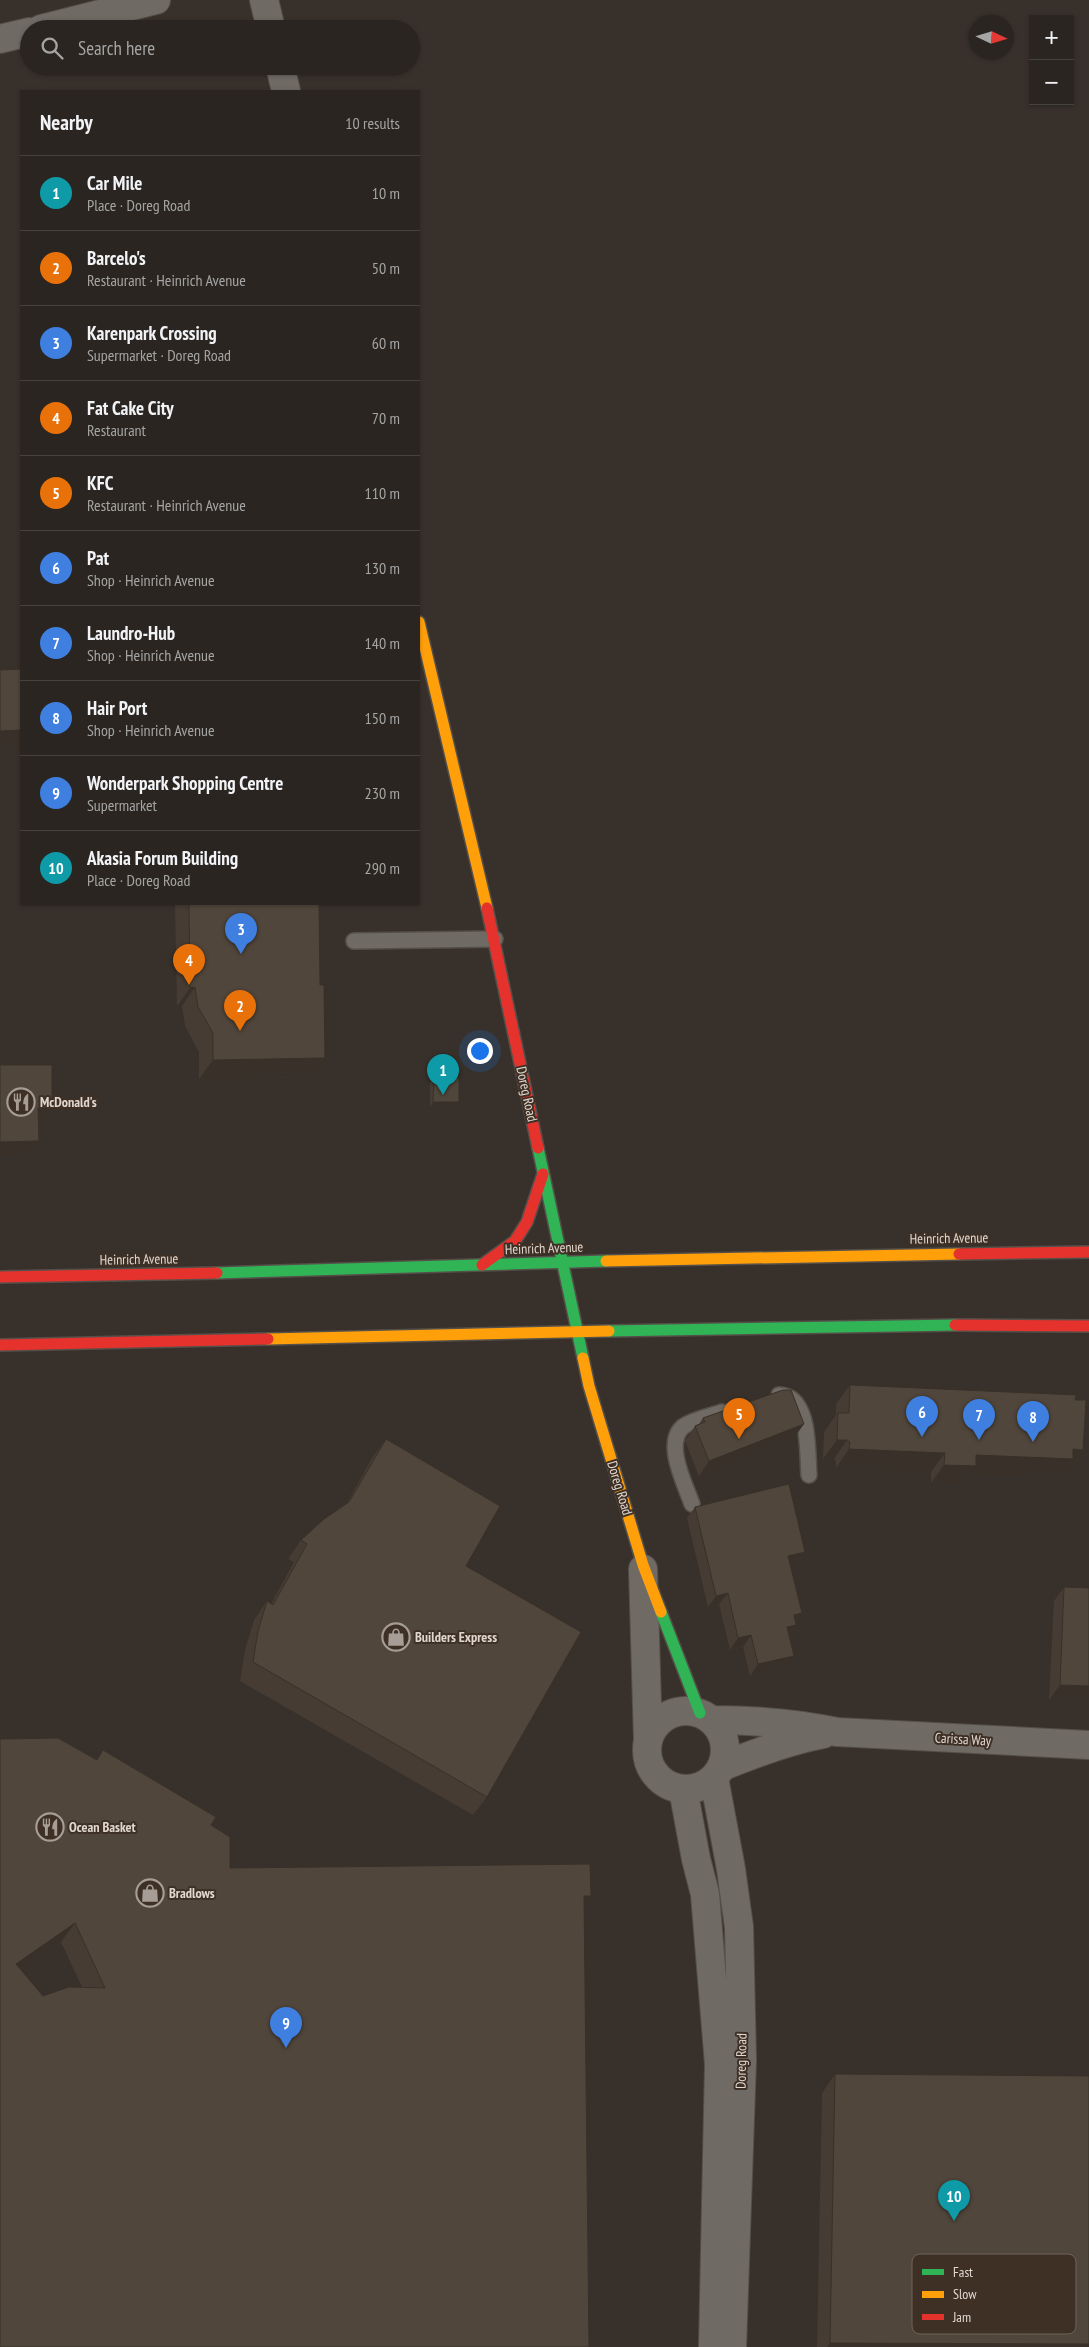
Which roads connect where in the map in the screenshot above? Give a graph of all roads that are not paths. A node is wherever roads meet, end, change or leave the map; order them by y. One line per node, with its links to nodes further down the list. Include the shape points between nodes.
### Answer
1 (156, 0): 3 (street)
2 (264, 0): 4 (street)
3 (77, 20)
4 (269, 20)
5 (20, 34): 6 (street)
6 (0, 39)
7 (282, 75): 8 (street)
8 (286, 90)
9 (420, 626): 10 (street, Doreg Road)
10 (495, 939): 11 (lane); 12 (street, Doreg Road)
11 (354, 941)
12 (544, 1173): 14 (street, Doreg Road); 15 (street, via 527,1222 515,1241)
13 (1089, 1252): 14 (street, Heinrich Avenue)
14 (560, 1262): 15 (street, Heinrich Avenue); 18 (street, Doreg Road)
15 (482, 1265): 16 (street, Heinrich Avenue)
16 (0, 1277)
17 (1089, 1326): 18 (street, via 882,1324)
18 (575, 1332): 19 (street); 26 (street, Doreg Road)
19 (58, 1344): 20 (street); 21 (street)
20 (0, 1345)
21 (17, 1357)
22 (761, 1398): 24 (lane, via 786,1395 798,1405 805,1423)
23 (735, 1407): 25 (lane, via 684,1426 675,1439 675,1456)
24 (809, 1475)
25 (692, 1504)
26 (643, 1565): 27 (street, Doreg Road); 29 (street, Doreg Road)
27 (705, 1717): 28 (street, Carissa Way, via 801,1724); 29 (street, via 687,1711 674,1713 662,1718); 31 (street, Doreg Road, via 719,1730 724,1742 724,1755)
28 (837, 1732): 30 (street, Carissa Way); 31 (street, Carissa Way, via 764,1749)
29 (648, 1740): 32 (street, Doreg Road, via 647,1752 656,1776 666,1784)
30 (1089, 1745)
31 (717, 1772): 32 (street, via 705,1784); 33 (street, Doreg Road, via 739,1927 742,2060)
32 (684, 1789): 33 (street, Doreg Road, via 704,1894)
33 (727, 2179): 34 (street, Doreg Road); 35 (street, Doreg Road)
34 (713, 2347)
35 (732, 2347)

